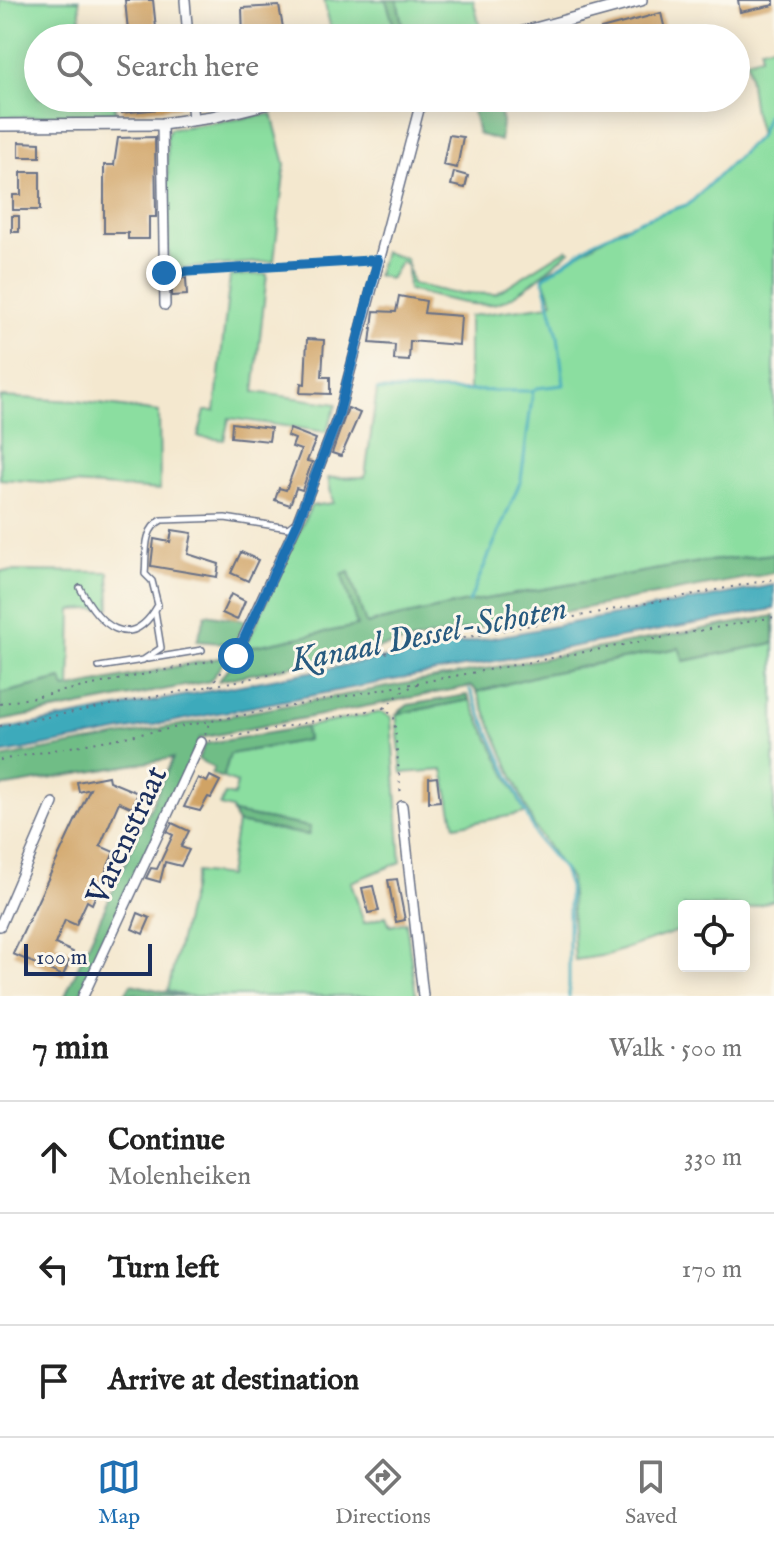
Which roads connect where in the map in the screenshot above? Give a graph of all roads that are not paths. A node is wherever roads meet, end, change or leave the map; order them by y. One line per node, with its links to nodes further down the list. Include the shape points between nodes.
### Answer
1 (185, 0): 3 (street)
2 (641, 0): 4 (street)
3 (187, 24)
4 (553, 24)
5 (192, 112): 8 (street)
6 (225, 112): 8 (street)
7 (418, 112): 12 (street, via 338,417)
8 (193, 119): 9 (street)
9 (162, 124): 10 (street); 11 (street)
10 (0, 125)
11 (165, 305)
12 (298, 521): 14 (lane, via 288,528 225,518 154,524 149,529 145,574 155,593); 16 (street)
13 (80, 588): 14 (lane, via 100,620 119,630 140,628)
14 (155, 611): 17 (lane, via 161,648)
15 (202, 650): 17 (lane)
16 (237, 652)
17 (143, 660): 18 (lane)
18 (99, 667)
19 (201, 742): 23 (street, Varenstraat)
20 (53, 803): 22 (street)
21 (402, 806): 24 (street)
22 (0, 926)
23 (83, 996)
24 (423, 996)

